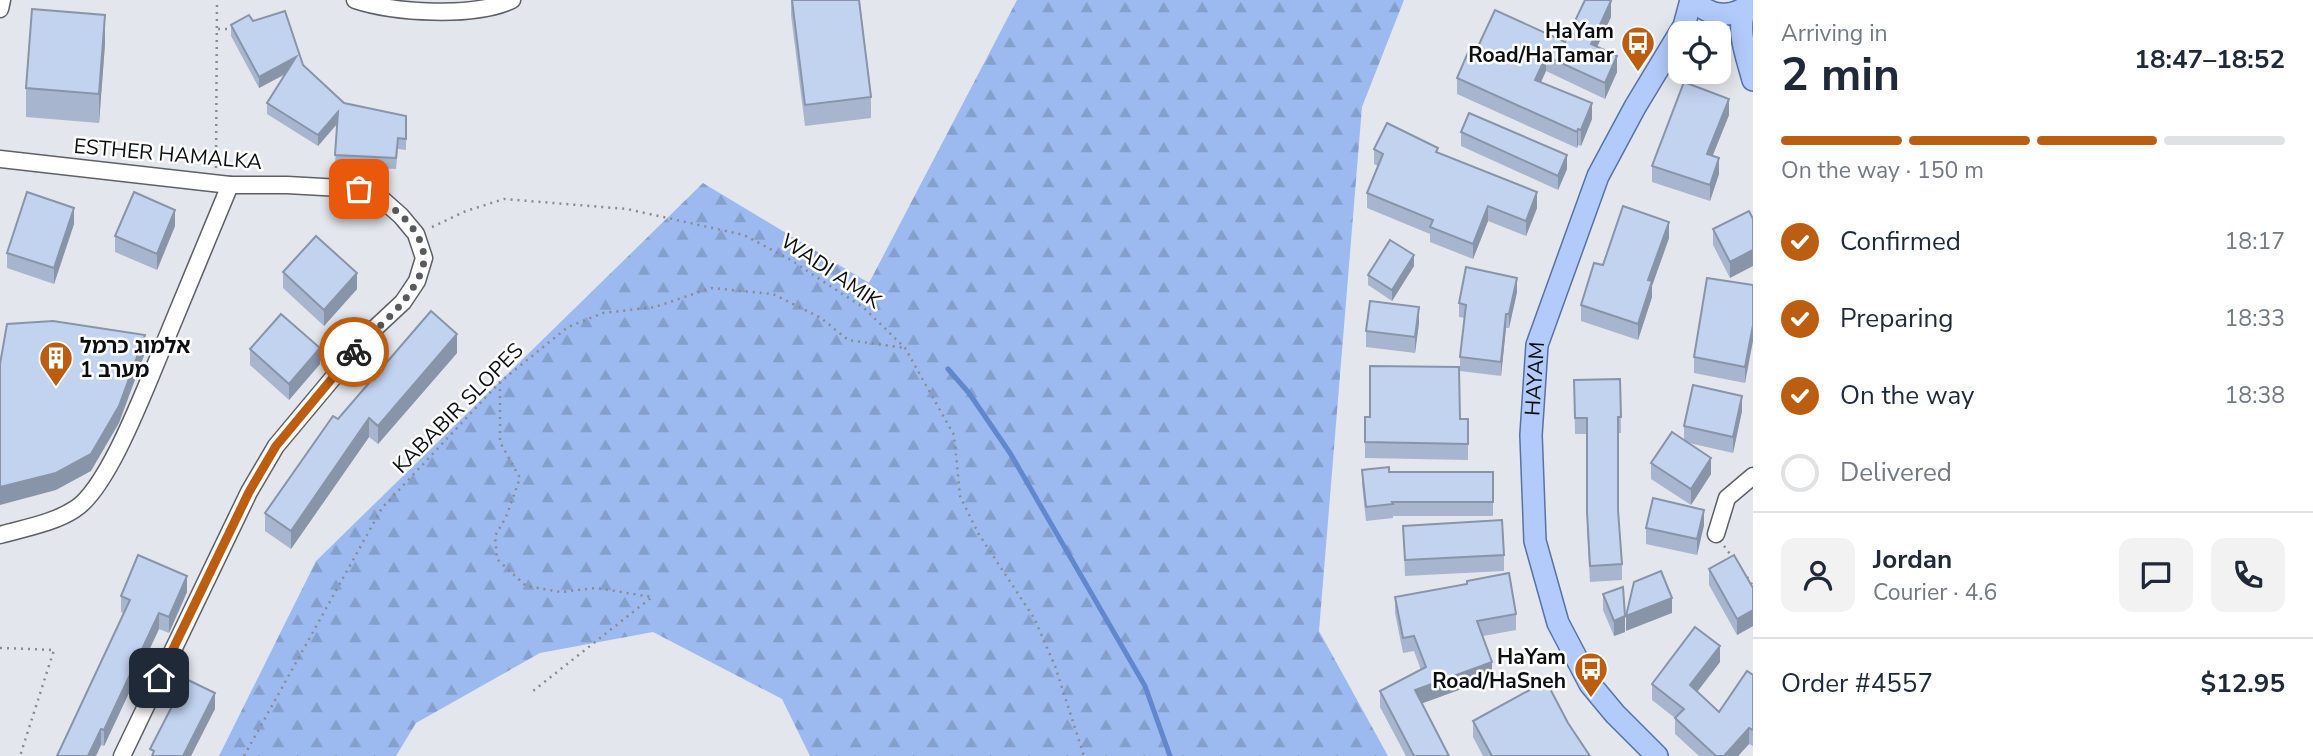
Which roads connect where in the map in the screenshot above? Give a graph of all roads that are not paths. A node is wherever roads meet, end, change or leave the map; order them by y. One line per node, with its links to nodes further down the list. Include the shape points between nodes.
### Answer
1 (2, 0): 6 (street)
2 (355, 0): 3 (street, via 400,11 467,10)
3 (512, 0)
4 (1693, 0): 5 (main road, via 1715,14 1736,13); 14 (main road, HAYAM, via 1684,26 1598,176 1537,345 1531,435 1535,541 1558,623 1590,684)
5 (1749, 4): 7 (main road, via 1741,34)
6 (0, 9)
7 (1753, 79)
8 (0, 159): 9 (street, ESTHER HAMALKA)
9 (223, 184): 12 (street, via 146,387 95,490 76,509); 13 (street, ESTHER HAMALKA, via 359,189 383,200 401,216 416,234 424,258 417,281 403,302 373,330 276,446 249,492)
10 (1753, 476): 11 (street, via 1727,498)
11 (1716, 534)
12 (0, 535)
13 (122, 756)
14 (1657, 756)

